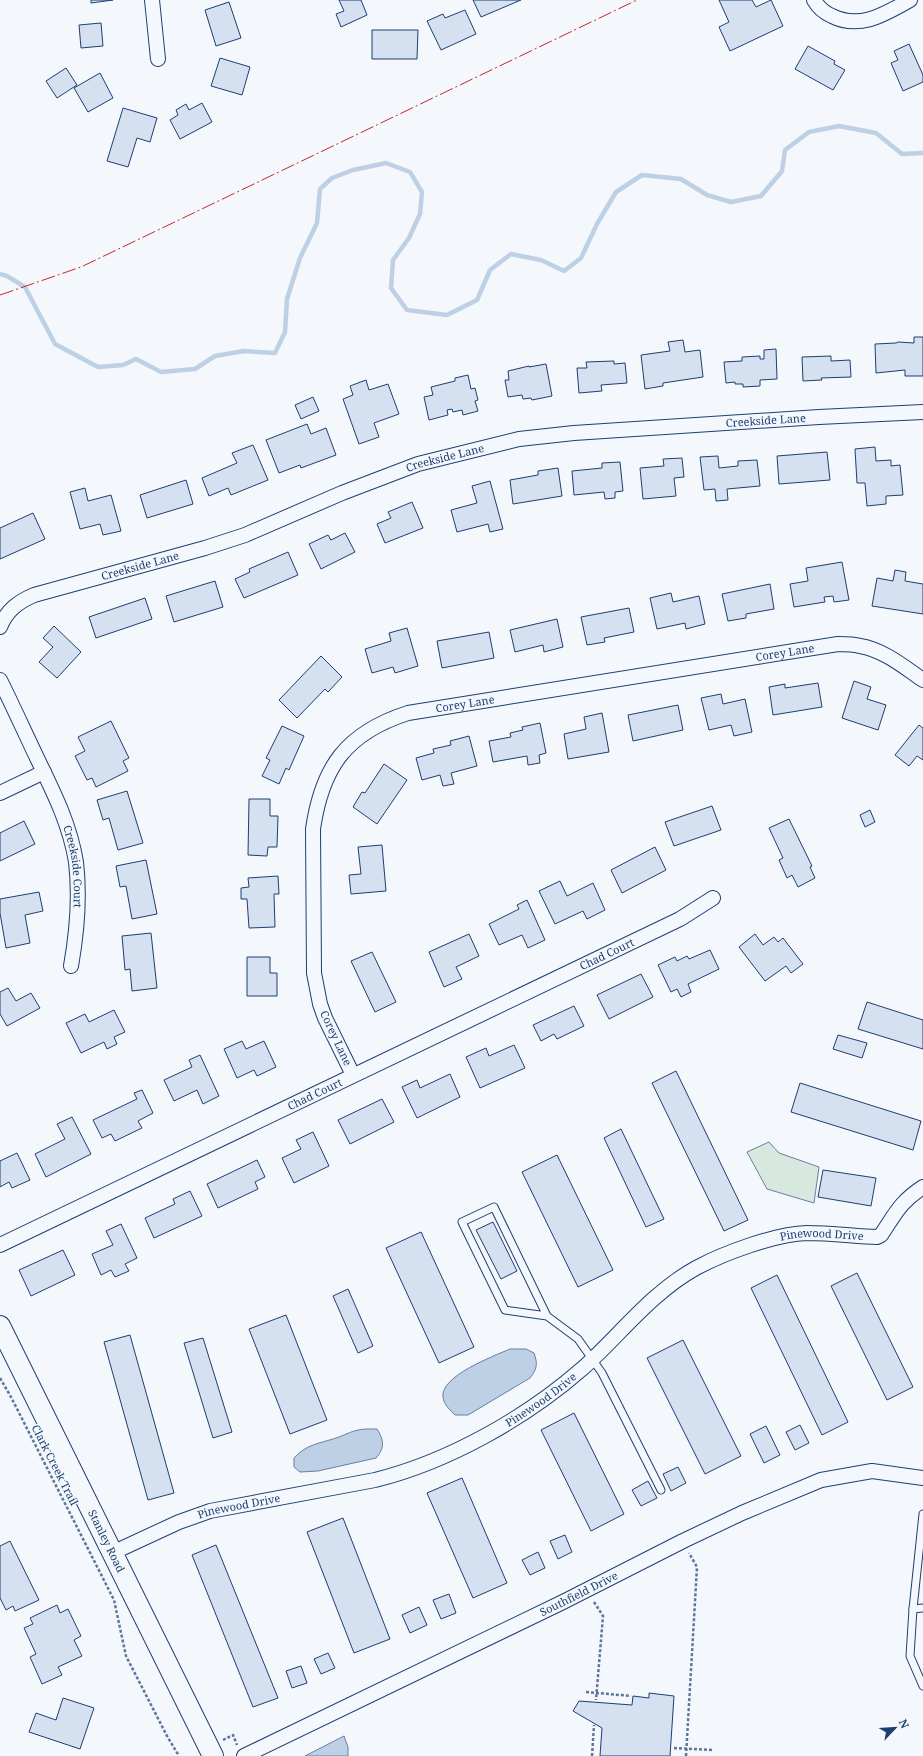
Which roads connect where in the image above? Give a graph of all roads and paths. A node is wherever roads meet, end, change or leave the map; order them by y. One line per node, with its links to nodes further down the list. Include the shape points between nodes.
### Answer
1 (152, 0): 4 (street)
2 (814, 0): 3 (street, via 828,14 841,21 856,22 883,15)
3 (910, 0)
4 (158, 58)
5 (923, 412): 6 (street, Creekside Lane, via 574,432 519,439 418,464 238,537 34,594 12,608)
6 (0, 627)
7 (0, 680): 9 (street)
8 (923, 680): 13 (street, Corey Lane, via 876,651 861,646 838,644 408,713 388,720 369,731 342,753 329,772 316,806 313,829 314,973 325,1018)
9 (44, 772): 10 (street); 12 (street, Creekside Court, via 61,807 76,862 76,942)
10 (0, 793)
11 (713, 898): 13 (street, Chad Court, via 680,918)
12 (71, 966)
13 (353, 1075): 15 (street, Chad Court)
14 (923, 1186): 18 (street, Pinewood Drive, via 907,1198 877,1237 806,1233 737,1250 696,1268 654,1298)
15 (0, 1245)
16 (546, 1316): 16 (lane, via 494,1207 462,1222 505,1310); 18 (lane, via 578,1339)
17 (0, 1326): 24 (street, Stanley Road)
18 (592, 1359): 21 (lane, via 602,1373); 24 (street, Pinewood Drive, via 535,1406 506,1424 450,1453 401,1474 210,1511 179,1522)
19 (0, 1378): 37 (path, Clark Creek Trail, via 114,1600 126,1656)
20 (923, 1478): 23 (street, Southfield Drive, via 872,1471 821,1480 742,1512)
21 (661, 1490)
22 (923, 1514): 27 (lane)
23 (683, 1541): 25 (street, Southfield Drive); 35 (path, via 697,1567)
24 (112, 1553): 38 (street, Stanley Road)
25 (588, 1589): 30 (path, via 603,1616); 39 (street, Southfield Drive)
26 (923, 1608): 27 (lane)
27 (913, 1609): 28 (lane, via 910,1656)
28 (923, 1686)
29 (586, 1692): 30 (path)
30 (596, 1693): 31 (path); 32 (path)
31 (631, 1696)
32 (596, 1700)
33 (594, 1725): 40 (path)
34 (674, 1748): 35 (path)
35 (686, 1749): 36 (path); 41 (path)
36 (712, 1750)
37 (179, 1756)
38 (213, 1756)
39 (244, 1756)
40 (592, 1756)
41 (686, 1756)

